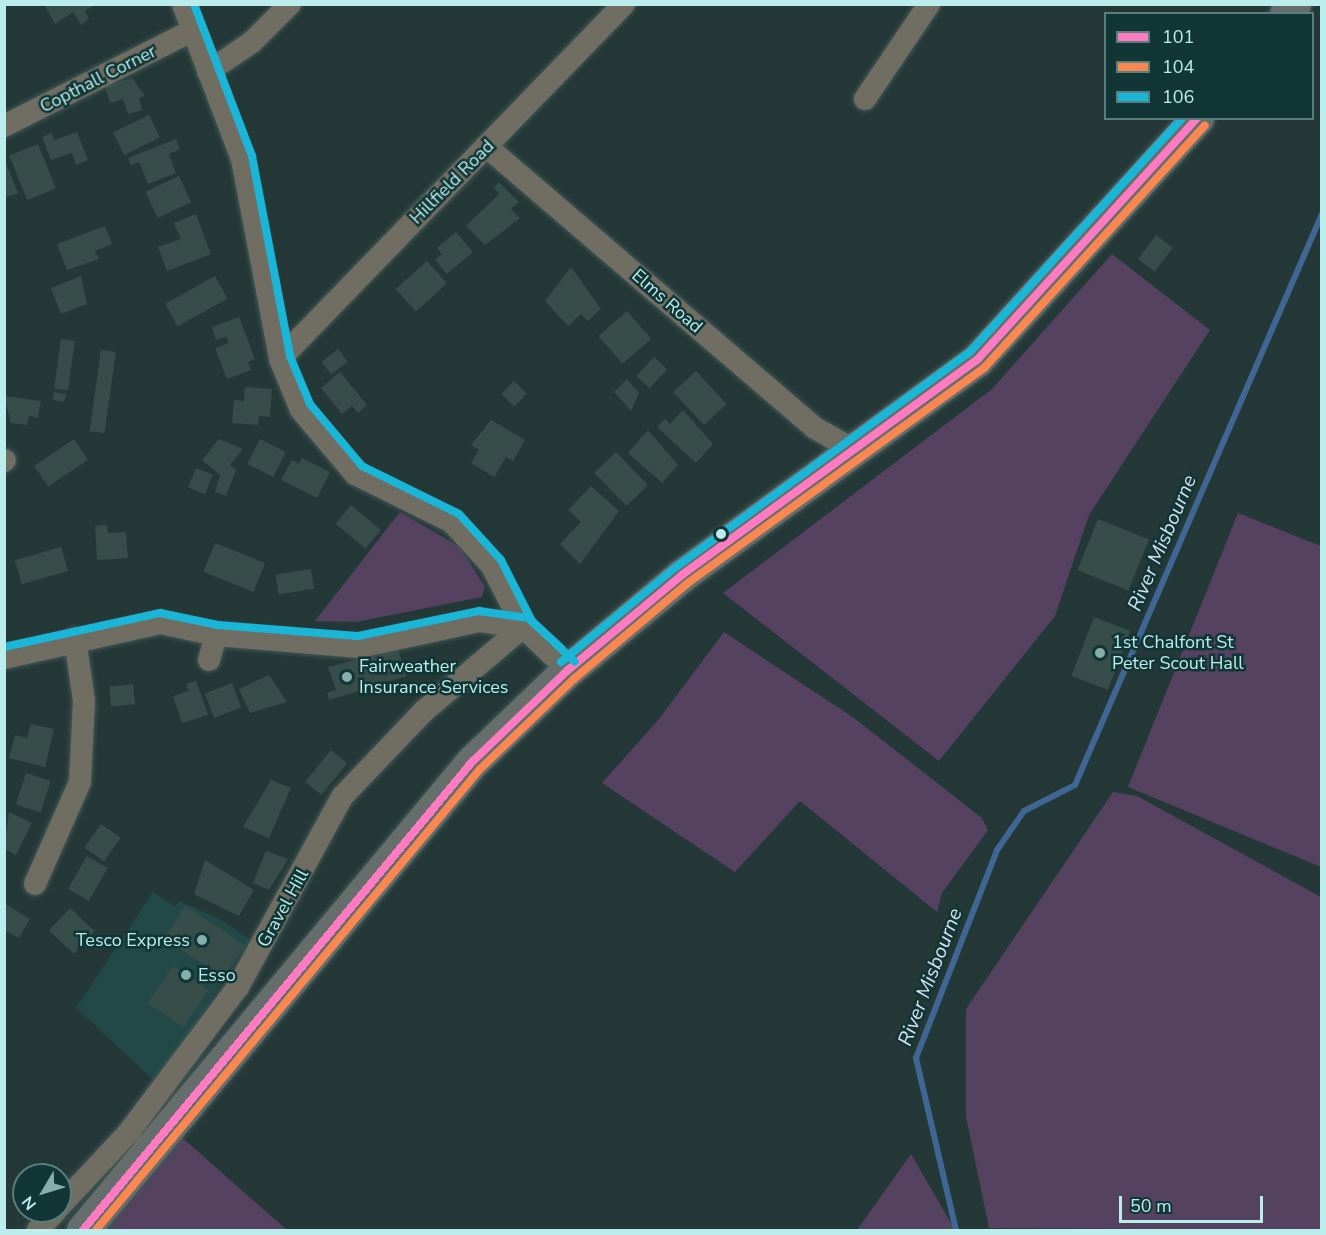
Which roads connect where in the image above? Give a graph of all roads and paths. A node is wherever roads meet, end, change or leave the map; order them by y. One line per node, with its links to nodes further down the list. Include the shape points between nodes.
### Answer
1 (183, 4): 5 (street)
2 (290, 4): 6 (street, via 252,42)
3 (624, 4): 10 (street, Hillfield Road)
4 (929, 4): 7 (street)
5 (191, 31): 6 (street); 9 (street, Copthall Corner)
6 (208, 72): 11 (street, via 242,159)
7 (865, 99)
8 (1195, 120): 12 (highway, via 977,360)
9 (4, 126)
10 (487, 147): 11 (street, Hillfield Road); 12 (street, Elms Road, via 815,428)
11 (280, 359): 13 (street, via 301,410 355,474 452,522 492,566)
12 (852, 450): 18 (highway, via 682,575)
13 (523, 627): 14 (street, via 479,621 359,647); 18 (street); 20 (street, Gravel Hill, via 424,711 342,797 238,987 129,1132)
14 (216, 636): 15 (street, via 161,623); 17 (street)
15 (75, 639): 16 (street); 19 (street, via 84,701 80,782)
16 (4, 658)
17 (209, 660)
18 (568, 670): 21 (highway, via 472,762)
19 (35, 884)
20 (72, 1193)
21 (83, 1230)

